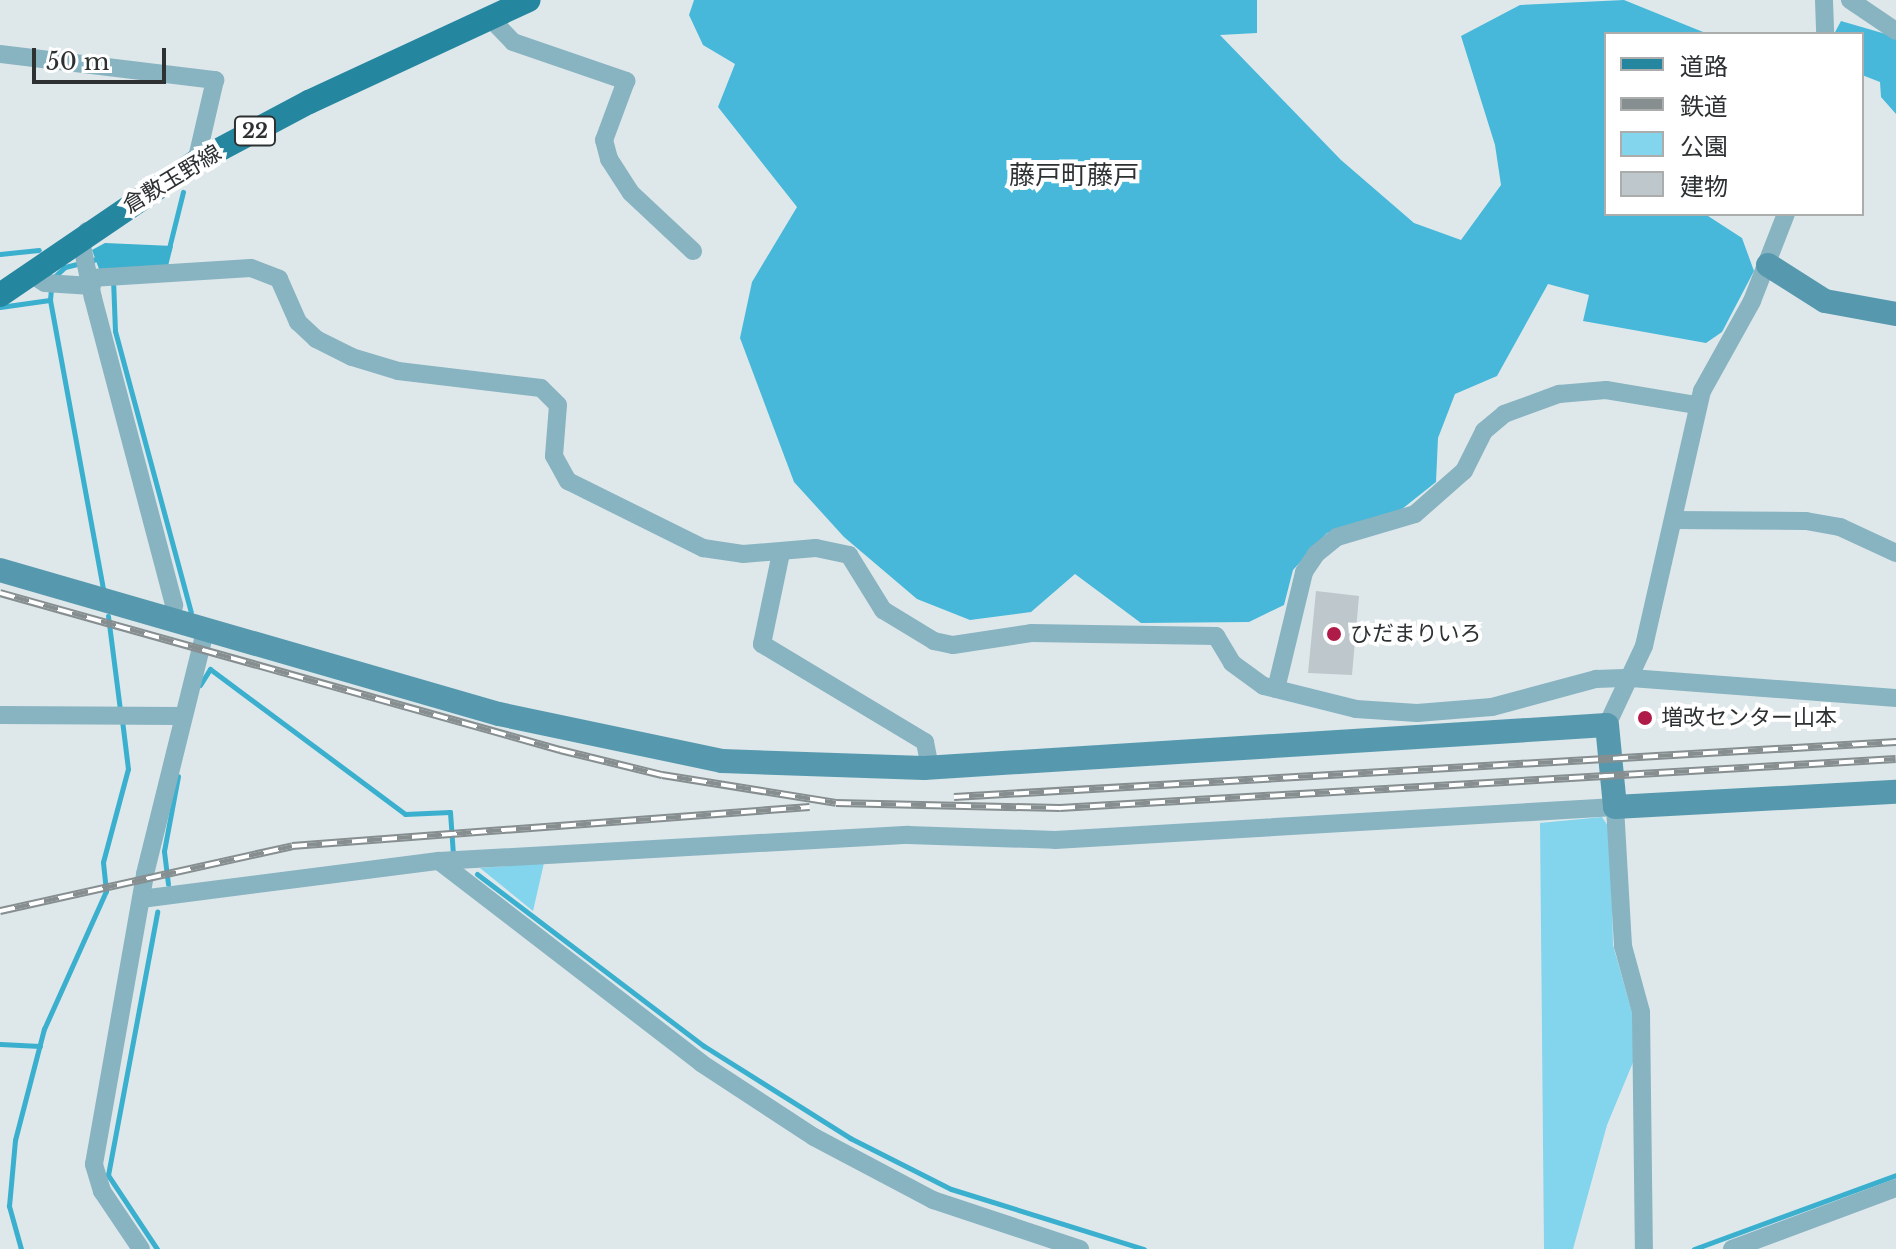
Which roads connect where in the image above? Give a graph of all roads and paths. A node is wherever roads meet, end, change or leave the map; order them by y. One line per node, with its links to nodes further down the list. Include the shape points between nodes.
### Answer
1 (529, 0): 4 (main road, 倉敷玉野線 / 22)
2 (1824, 0): 6 (street)
3 (1850, 0): 5 (street)
4 (490, 18): 8 (main road, 倉敷玉野線 / 22); 10 (street, via 513,42 626,81 604,140 609,159 631,193)
5 (1896, 31)
6 (1825, 32)
7 (0, 54): 8 (street, via 209,79)
8 (196, 162): 12 (main road, 倉敷玉野線 / 22)
9 (1785, 216): 11 (street)
10 (693, 251)
11 (1768, 265): 15 (street, via 1825,301); 16 (street)
12 (95, 267): 13 (main road, 倉敷玉野線 / 22); 13 (street); 18 (street, via 251,268 268,273 279,279 298,322 352,357 420,375 526,384 554,396 557,468 568,481 630,516 703,548); 21 (street, via 174,605)
13 (44, 280): 14 (main road, 倉敷玉野線 / 22)
14 (0, 295)
15 (1896, 314)
16 (1697, 405): 17 (street); 24 (street, via 1606,390 1559,394 1504,414 1484,431 1464,471 1415,514 1337,537 1316,554 1304,572)
17 (1673, 520): 19 (street, via 1806,521 1840,527); 23 (street)
18 (781, 553): 24 (street, via 816,548 849,555 883,610 934,641 953,645 1031,633 1216,636 1248,678); 29 (street, via 762,644 925,742)
19 (1896, 553)
20 (0, 570): 21 (street)
21 (169, 620): 22 (street)
22 (205, 631): 27 (street); 29 (street, via 499,714 661,752 775,766)
23 (1631, 678): 24 (street, via 1596,679 1492,707 1417,713 1356,709); 25 (street); 28 (street)
24 (1276, 689)
25 (1896, 698)
26 (0, 715): 27 (street)
27 (181, 716): 33 (street)
28 (1607, 725): 29 (street); 31 (street)
29 (930, 767)
30 (1896, 792): 31 (street)
31 (1615, 807): 32 (street, via 1055,840 908,835); 37 (street, via 1623,946 1641,1012)
32 (439, 861): 33 (street); 36 (street, via 701,1063 814,1137 933,1200)
33 (141, 899): 35 (street, via 94,1164 102,1191)
34 (1896, 1188): 38 (street)
35 (139, 1246)
36 (1080, 1249)
37 (1644, 1249)
38 (1732, 1249)

